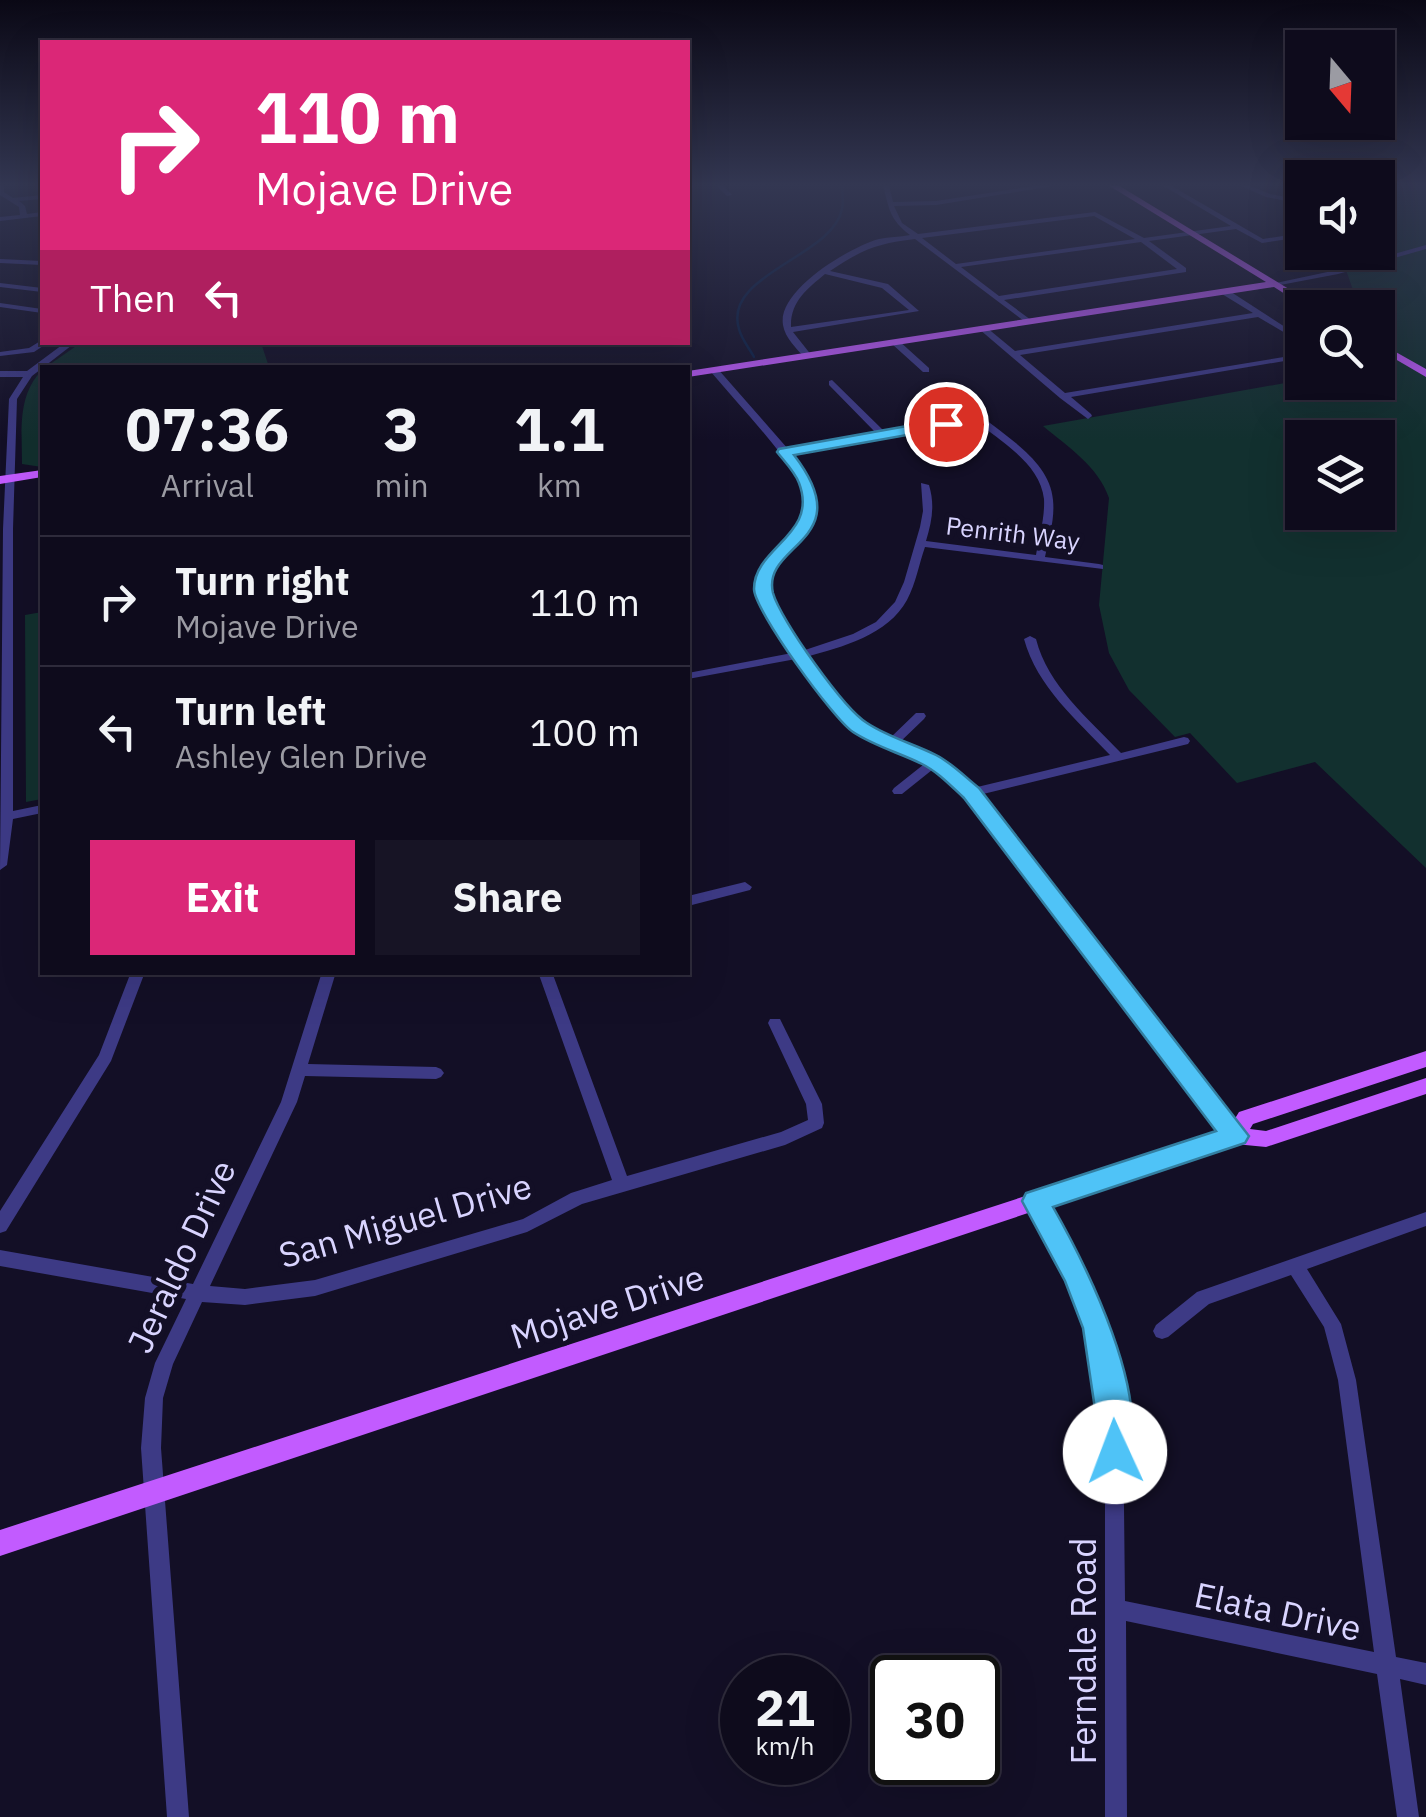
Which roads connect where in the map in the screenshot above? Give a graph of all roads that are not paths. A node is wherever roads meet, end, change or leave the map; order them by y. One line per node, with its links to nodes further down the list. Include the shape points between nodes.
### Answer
1 (829, 270): 6 (street)
2 (961, 270): 12 (street)
3 (1183, 270): 12 (street)
4 (1251, 270): 7 (main road)
5 (1346, 270): 7 (street)
6 (826, 272): 18 (street, via 790,302); 18 (street, via 885,286 915,311)
7 (1275, 284): 10 (main road); 11 (main road)
8 (0, 285): 9 (street)
9 (40, 290)
10 (1285, 290)
11 (1225, 292): 15 (street); 16 (main road)
12 (998, 299): 16 (street)
13 (0, 305): 14 (street)
14 (40, 311)
15 (1260, 314): 19 (street); 24 (street)
16 (1028, 322): 17 (main road)
17 (983, 329): 20 (main road); 24 (street)
18 (788, 330): 26 (street)
19 (1285, 330)
20 (895, 342): 26 (main road); 31 (street)
21 (40, 345): 23 (street)
22 (68, 345): 28 (street)
23 (0, 354)
24 (1013, 354): 37 (street)
25 (1395, 355): 35 (main road)
26 (808, 356): 30 (main road)
27 (1285, 359): 37 (street)
28 (42, 365)
29 (40, 366): 33 (street)
30 (714, 370): 34 (main road); 40 (street)
31 (926, 370)
32 (0, 374): 33 (street)
33 (30, 374): 42 (street, via 13,398)
34 (690, 374)
35 (1426, 374)
36 (832, 383): 39 (street)
37 (1063, 396): 38 (street)
38 (1088, 416)
39 (883, 435): 40 (street); 45 (street, via 978,418 1046,485)
40 (784, 452): 50 (street, via 806,481 812,507 797,539 772,563 763,588)
41 (40, 474): 42 (main road)
42 (5, 480): 47 (street)
43 (924, 486): 44 (street, via 930,510)
44 (921, 543): 45 (street, Penrith Way); 50 (street, via 905,595 885,621 856,638)
45 (1040, 559): 46 (street, Penrith Way)
46 (1099, 566)
47 (4, 577): 48 (street)
48 (4, 617): 60 (street)
49 (1030, 639): 55 (street, via 1042,673)
50 (800, 652): 51 (street); 54 (street, via 839,710)
51 (690, 676)
52 (920, 716): 54 (street)
53 (1184, 741): 55 (street)
54 (891, 744): 56 (street)
55 (1118, 757): 58 (street)
56 (934, 762): 57 (street); 58 (street)
57 (898, 791)
58 (972, 793): 72 (street)
59 (40, 809): 60 (street)
60 (4, 817): 61 (street)
61 (0, 866)
62 (745, 887): 63 (street)
63 (690, 901)
64 (137, 975): 76 (street, via 106,1057)
65 (328, 975): 69 (street, Jeraldo Drive)
66 (545, 975): 73 (street)
67 (776, 1023): 73 (street, San Miguel Drive, via 814,1104 816,1123 785,1138)
68 (1426, 1059): 72 (main road, Mojave Drive, via 1246,1118)
69 (301, 1070): 70 (street); 79 (street, Jeraldo Drive)
70 (436, 1073)
71 (1426, 1086): 72 (main road, Mojave Drive, via 1266,1140)
72 (1235, 1136): 74 (main road, Mojave Drive)
73 (622, 1184): 79 (street, San Miguel Drive, via 527,1225 315,1288 245,1297)
74 (1036, 1201): 81 (main road, Mojave Drive); 83 (street, Ferndale Road, via 1090,1306 1108,1368)
75 (1426, 1218): 78 (street)
76 (0, 1226)
77 (0, 1258): 79 (street, San Miguel Drive)
78 (1295, 1266): 80 (street, via 1203,1298); 84 (street, via 1322,1304 1340,1347)
79 (196, 1293): 81 (street, Jeraldo Drive, via 154,1398)
80 (1162, 1331)
81 (154, 1492): 82 (main road, Mojave Drive); 86 (street, Jeraldo Drive)
82 (0, 1542)
83 (1116, 1609): 84 (street, Elata Drive); 87 (street, Ferndale Road)
84 (1388, 1669): 85 (street, Elata Drive); 88 (street)
85 (1426, 1674)
86 (178, 1817)
87 (1116, 1817)
88 (1408, 1817)

